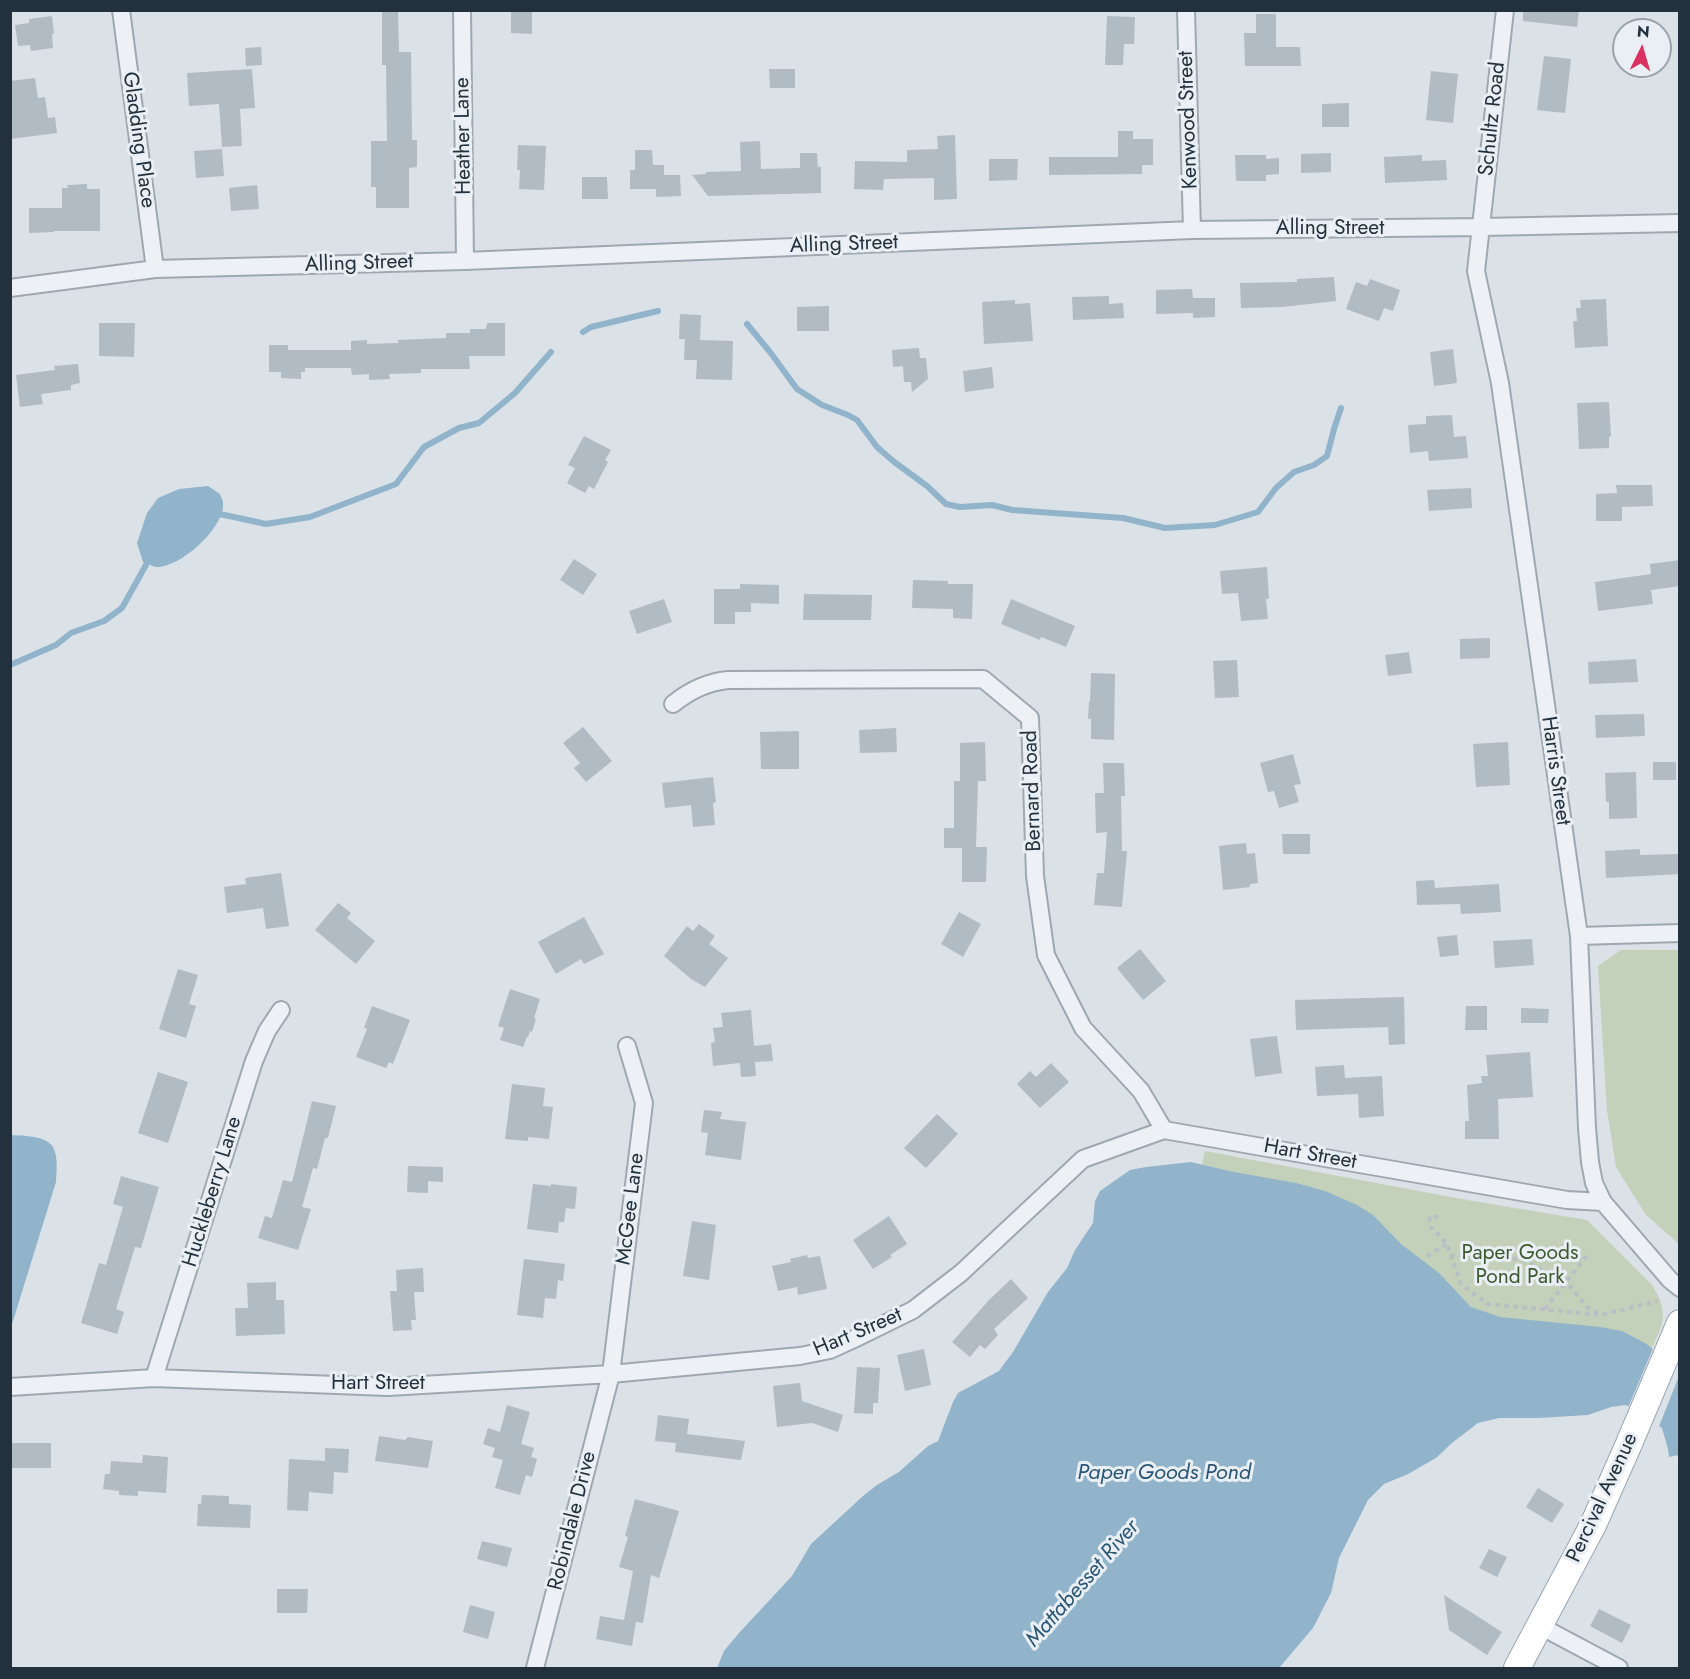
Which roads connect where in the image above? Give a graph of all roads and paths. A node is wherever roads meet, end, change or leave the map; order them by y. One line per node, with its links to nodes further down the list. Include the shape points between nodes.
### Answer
1 (121, 10): 9 (street, Gladding Place)
2 (462, 10): 8 (street, Heather Lane)
3 (1186, 10): 7 (street, Kenwood Street)
4 (1505, 10): 6 (street, Schultz Road)
5 (1680, 223): 6 (street, Alling Street)
6 (1482, 227): 7 (street, Alling Street); 13 (street, Harris Street, via 1476,271 1500,383)
7 (1192, 230): 8 (street, Alling Street)
8 (465, 261): 9 (street, Alling Street)
9 (155, 269): 10 (street, Alling Street)
10 (10, 288)
11 (673, 704): 16 (street, Bernard Road, via 699,687 728,680 983,679 1030,718 1035,876 1046,955 1083,1028 1141,1090)
12 (1680, 933): 13 (street)
13 (1579, 936): 17 (street, Harris Street, via 1587,1128 1594,1183)
14 (281, 1010): 32 (street, Huckleberry Lane, via 254,1061)
15 (627, 1046): 31 (street, McGee Lane, via 644,1103)
16 (1164, 1130): 17 (street, Hart Street, via 1567,1200); 31 (street, Hart Street, via 1083,1159 961,1273 913,1310 830,1350)
17 (1603, 1202): 26 (street, Harris Street)
18 (1438, 1217): 19 (path, via 1429,1217 1431,1227)
19 (1447, 1244): 22 (path); 23 (path)
20 (1570, 1252): 24 (path)
21 (1588, 1254): 24 (path)
22 (1427, 1256)
23 (1450, 1256): 25 (path, via 1475,1254 1526,1261); 28 (path, via 1461,1284 1488,1304)
24 (1583, 1260): 25 (path)
25 (1565, 1283): 28 (path); 29 (path, via 1588,1308)
26 (1680, 1288)
27 (1658, 1301): 29 (path)
28 (1545, 1310): 29 (path)
29 (1601, 1315)
30 (1680, 1323): 34 (main road, Percival Avenue, via 1593,1525)
31 (611, 1374): 32 (street, Hart Street, via 388,1387); 35 (street, Robindale Drive)
32 (154, 1378): 33 (street, Hart Street)
33 (10, 1387)
34 (1540, 1626): 36 (main road, Percival Avenue); 37 (street)
35 (536, 1668)
36 (1517, 1668)
37 (1619, 1668)

